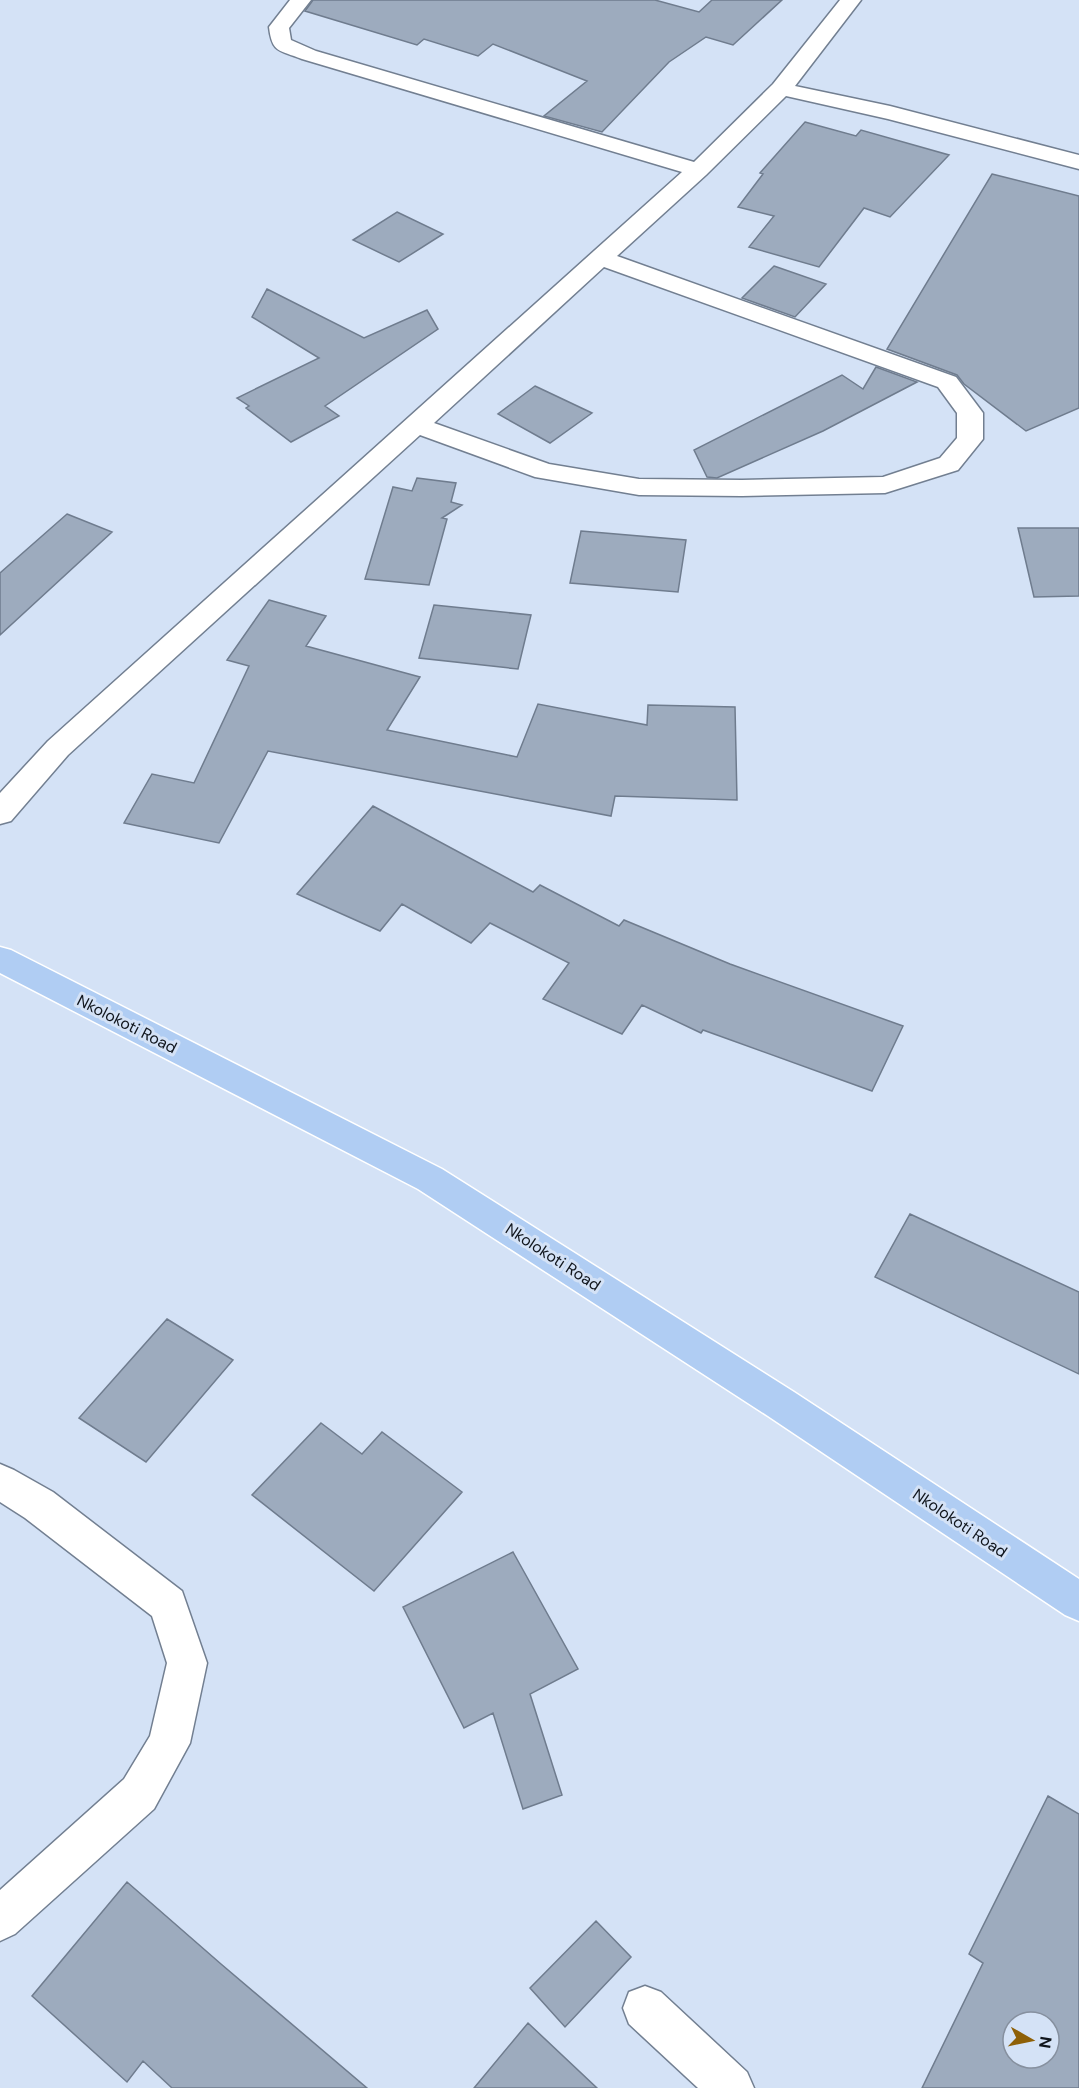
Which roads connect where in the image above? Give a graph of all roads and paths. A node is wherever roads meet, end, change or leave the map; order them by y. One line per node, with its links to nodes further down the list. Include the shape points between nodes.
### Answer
1 (301, 0): 5 (street, via 279,27 280,43 309,55)
2 (851, 0): 3 (street)
3 (781, 89): 4 (street); 5 (street)
4 (1079, 162)
5 (698, 170): 6 (street)
6 (600, 258): 7 (street); 7 (street, via 947,382 970,413 970,439 950,464 885,485 639,487 544,471)
7 (416, 425): 8 (street, via 58,748)
8 (0, 813)
9 (0, 959): 11 (main road, Nkolokoti Road, via 430,1179 781,1404)
10 (0, 1482): 12 (street, via 39,1505 168,1604 187,1662 169,1743 139,1794)
11 (1079, 1602)
12 (0, 1919)
13 (645, 2008): 14 (street)
14 (730, 2088)

